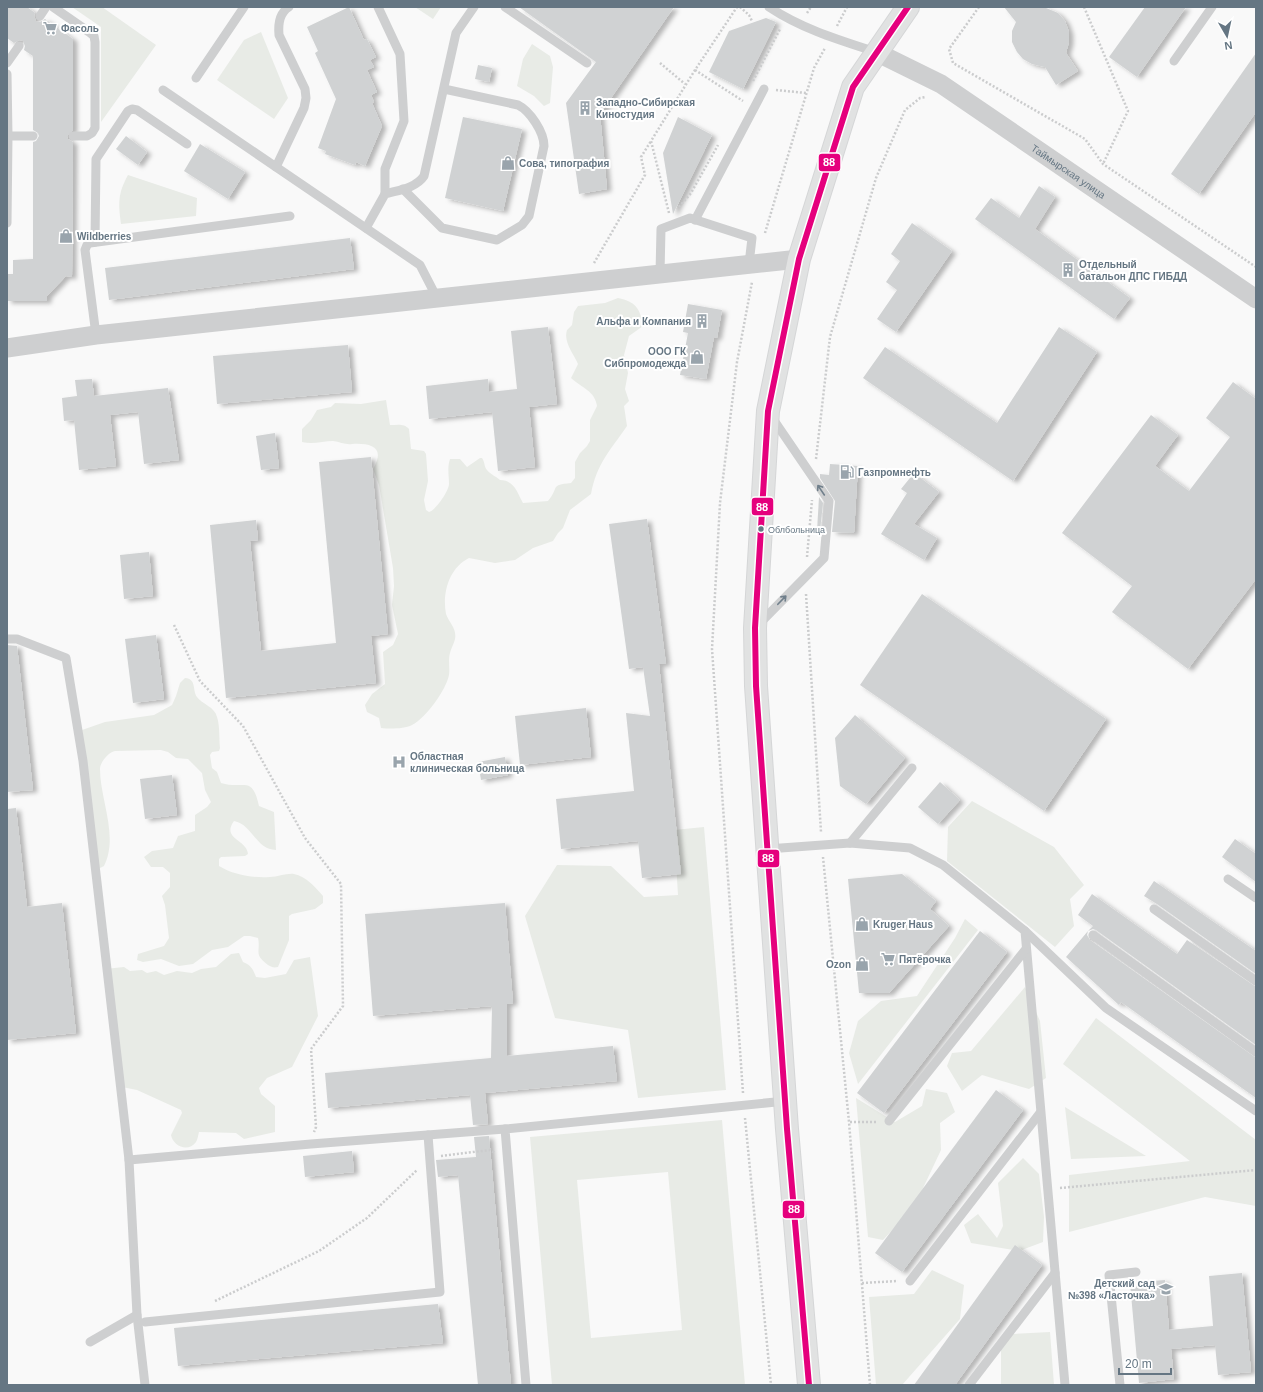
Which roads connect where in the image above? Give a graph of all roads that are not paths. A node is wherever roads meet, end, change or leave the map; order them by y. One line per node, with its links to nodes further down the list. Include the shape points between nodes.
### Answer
1 (46, 7): 11 (lane)
2 (53, 7): 24 (lane, via 94,36 95,42 94,128 92,133 86,136)
3 (244, 7): 18 (lane)
4 (288, 7): 26 (lane, via 278,25 279,35 305,89 306,98 304,108)
5 (378, 7): 28 (lane, via 400,54 404,121 386,169)
6 (474, 7): 19 (lane, via 456,33)
7 (505, 7): 16 (lane)
8 (769, 7): 13 (lane, via 787,19)
9 (908, 7): 13 (main road)
10 (1212, 7): 14 (lane)
11 (40, 16)
12 (19, 46): 15 (lane)
13 (876, 52): 34 (main road, via 853,87); 38 (street, Таймырская улица, via 941,84)
14 (1174, 61)
15 (7, 63)
16 (587, 63)
17 (7, 74): 22 (lane)
18 (196, 78)
19 (444, 89): 27 (lane, via 424,176 414,185); 27 (lane, via 518,105 528,112 542,135 544,146 529,216 522,225 497,240 446,229)
20 (764, 89): 30 (lane)
21 (163, 90): 26 (lane)
22 (8, 136): 23 (lane); 31 (lane)
23 (33, 136)
24 (72, 136)
25 (187, 144): 33 (lane, via 137,110 128,111 96,159)
26 (276, 167): 32 (lane)
27 (403, 188): 28 (lane)
28 (385, 194): 32 (lane)
29 (290, 216): 33 (lane)
30 (695, 220): 35 (lane, via 752,238); 36 (lane, via 690,218 662,229)
31 (7, 223)
32 (366, 228): 37 (lane, via 420,265)
33 (95, 242): 39 (lane, via 86,245 85,250)
34 (799, 259): 35 (street); 41 (main road)
35 (749, 264): 36 (street)
36 (660, 274): 37 (street)
37 (437, 298): 39 (street)
38 (1256, 299)
39 (96, 335): 40 (street)
40 (7, 349)
41 (768, 411): 42 (main road); 42 (lane, one-way to 41, via 824,558 829,501)
42 (755, 628): 46 (main road, via 756,686)
43 (7, 638): 61 (lane, via 66,658 83,760)
44 (912, 768): 45 (lane)
45 (850, 842): 46 (lane); 50 (lane, via 910,848 943,865)
46 (767, 849): 55 (main road)
47 (1228, 879): 48 (lane)
48 (1256, 898)
49 (1154, 909): 53 (lane)
50 (1025, 931): 52 (lane); 56 (lane, via 1106,1008)
51 (1093, 935): 54 (lane)
52 (1026, 949): 57 (lane); 58 (lane)
53 (1256, 981)
54 (1256, 1052)
55 (786, 1101): 59 (lane); 70 (main road)
56 (1256, 1111)
57 (1040, 1113): 63 (lane); 64 (lane)
58 (889, 1122)
59 (505, 1129): 60 (lane); 69 (lane)
60 (428, 1135): 61 (lane); 66 (lane, via 440,1292)
61 (129, 1160): 65 (lane)
62 (1136, 1272): 73 (lane, via 1109,1275)
63 (1055, 1273): 71 (lane); 72 (lane)
64 (910, 1281)
65 (137, 1315): 67 (lane); 68 (lane)
66 (145, 1322)
67 (90, 1342)
68 (145, 1385)
69 (526, 1385)
70 (809, 1385)
71 (969, 1385)
72 (1065, 1385)
73 (1120, 1385)

